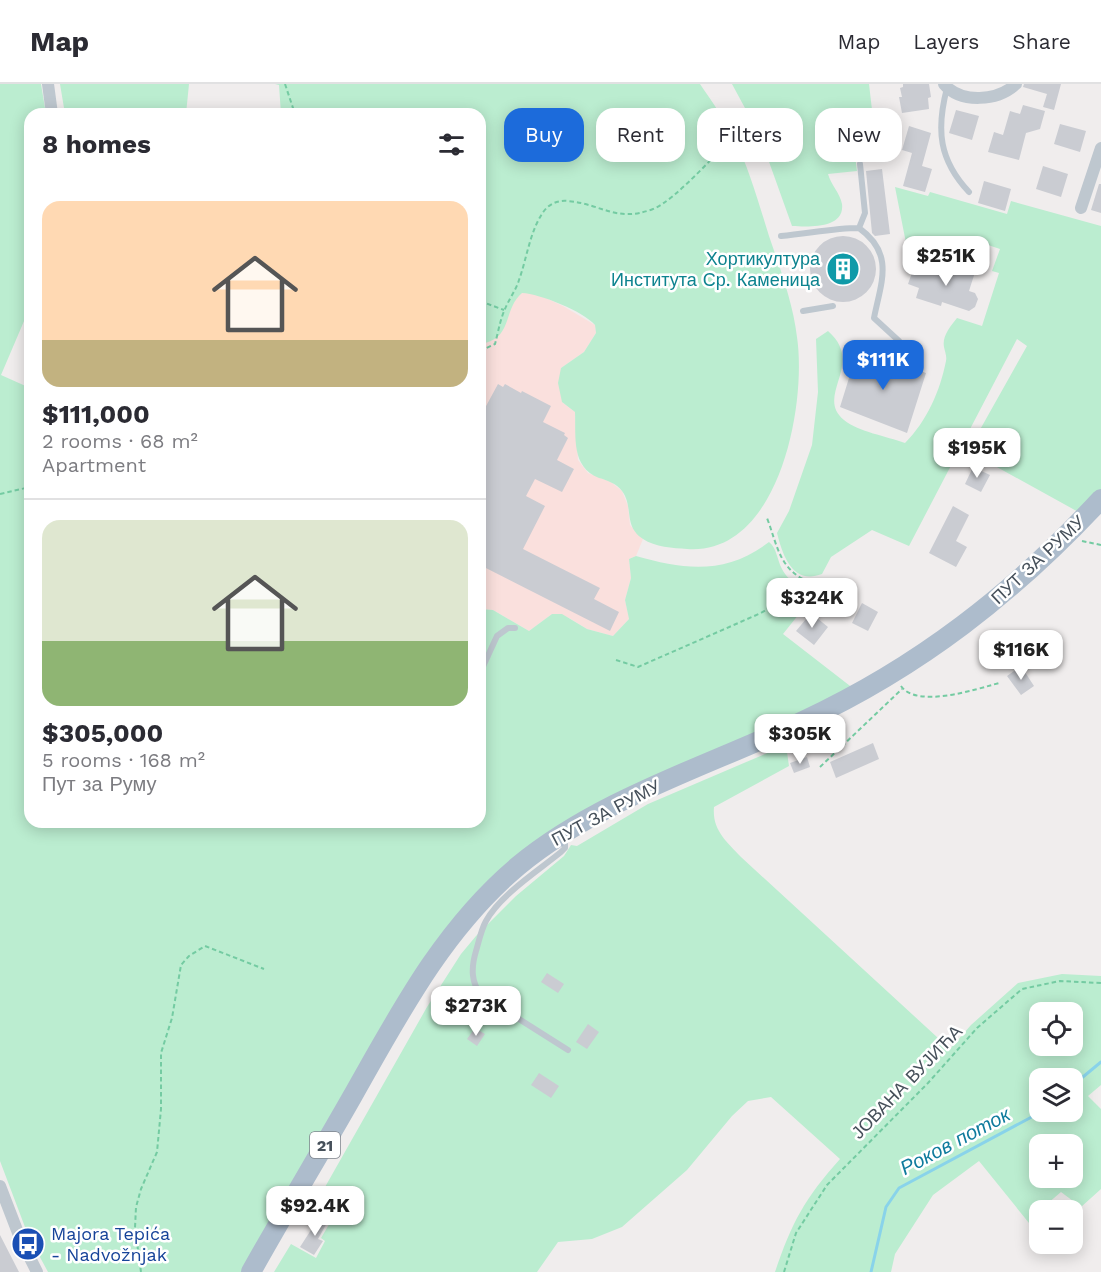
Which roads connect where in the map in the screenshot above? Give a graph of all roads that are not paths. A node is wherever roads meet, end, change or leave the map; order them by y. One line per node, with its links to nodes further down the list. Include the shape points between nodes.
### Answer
1 (48, 84): 4 (street)
2 (1016, 84): 3 (street, via 997,96 978,98 956,93)
3 (946, 86): 7 (lane, via 942,117 945,156 949,168)
4 (51, 108)
5 (1101, 148): 8 (street)
6 (860, 164): 9 (lane, via 865,213)
7 (969, 192)
8 (1081, 208)
9 (859, 228): 10 (lane); 13 (lane, via 882,258 884,272 874,318)
10 (781, 236)
11 (833, 306): 12 (lane)
12 (803, 311)
13 (899, 341)
14 (1101, 499): 17 (main road, ПУТ ЗА РУМУ / 21, via 1024,577 898,681 650,788)
15 (515, 628): 16 (lane, via 497,636)
16 (486, 660)
17 (566, 832): 18 (lane, via 565,848 489,915 472,972 481,995); 21 (main road, ПУТ ЗА РУМУ / 21, via 496,886 436,956)
18 (568, 1050)
19 (0, 1186): 20 (street)
20 (37, 1272)
21 (251, 1272)

